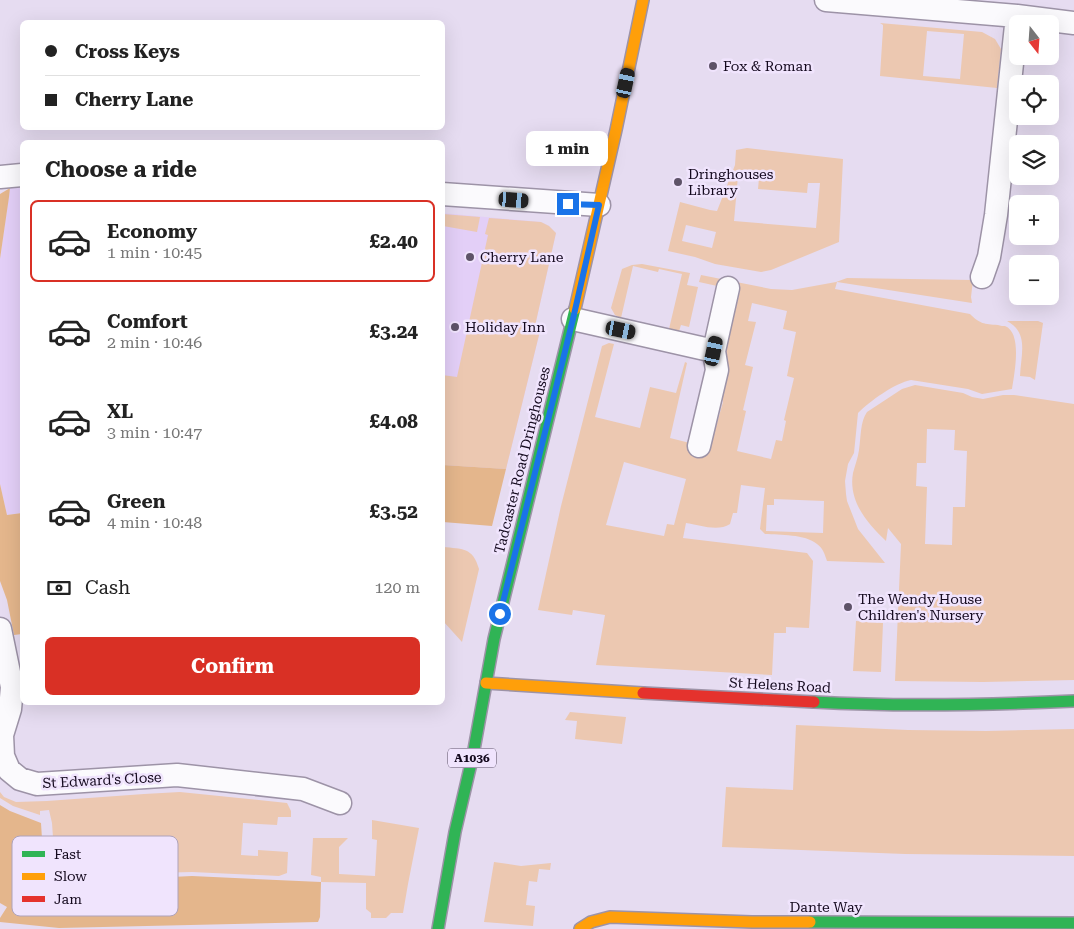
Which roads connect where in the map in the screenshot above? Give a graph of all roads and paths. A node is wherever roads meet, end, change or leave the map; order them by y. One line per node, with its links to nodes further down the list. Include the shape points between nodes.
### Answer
1 (643, 0): 10 (street, Tadcaster Road Dringhouses / A1036)
2 (826, 0): 3 (street)
3 (1009, 15)
4 (1059, 21): 5 (street)
5 (1074, 23)
6 (1011, 65): 11 (street, via 996,215 989,258)
7 (20, 175): 8 (street)
8 (0, 177)
9 (445, 194): 10 (street)
10 (599, 205): 13 (street, Tadcaster Road Dringhouses / A1036)
11 (982, 277)
12 (728, 288): 14 (street)
13 (573, 319): 14 (street); 17 (street, Tadcaster Road Dringhouses / A1036)
14 (714, 351): 15 (street, via 717,370)
15 (699, 446)
16 (0, 629): 19 (street, St Edward's Close, via 12,687 10,709 2,735 3,756 9,770 20,779 37,784 177,775 303,790)
17 (486, 683): 18 (street, St Helens Road, via 878,705); 21 (street, Tadcaster Road Dringhouses / A1036)
18 (1074, 701)
19 (340, 803)
20 (1074, 923): 22 (street, Dante Way, via 752,922 610,917)
21 (438, 929)
22 (580, 929)

